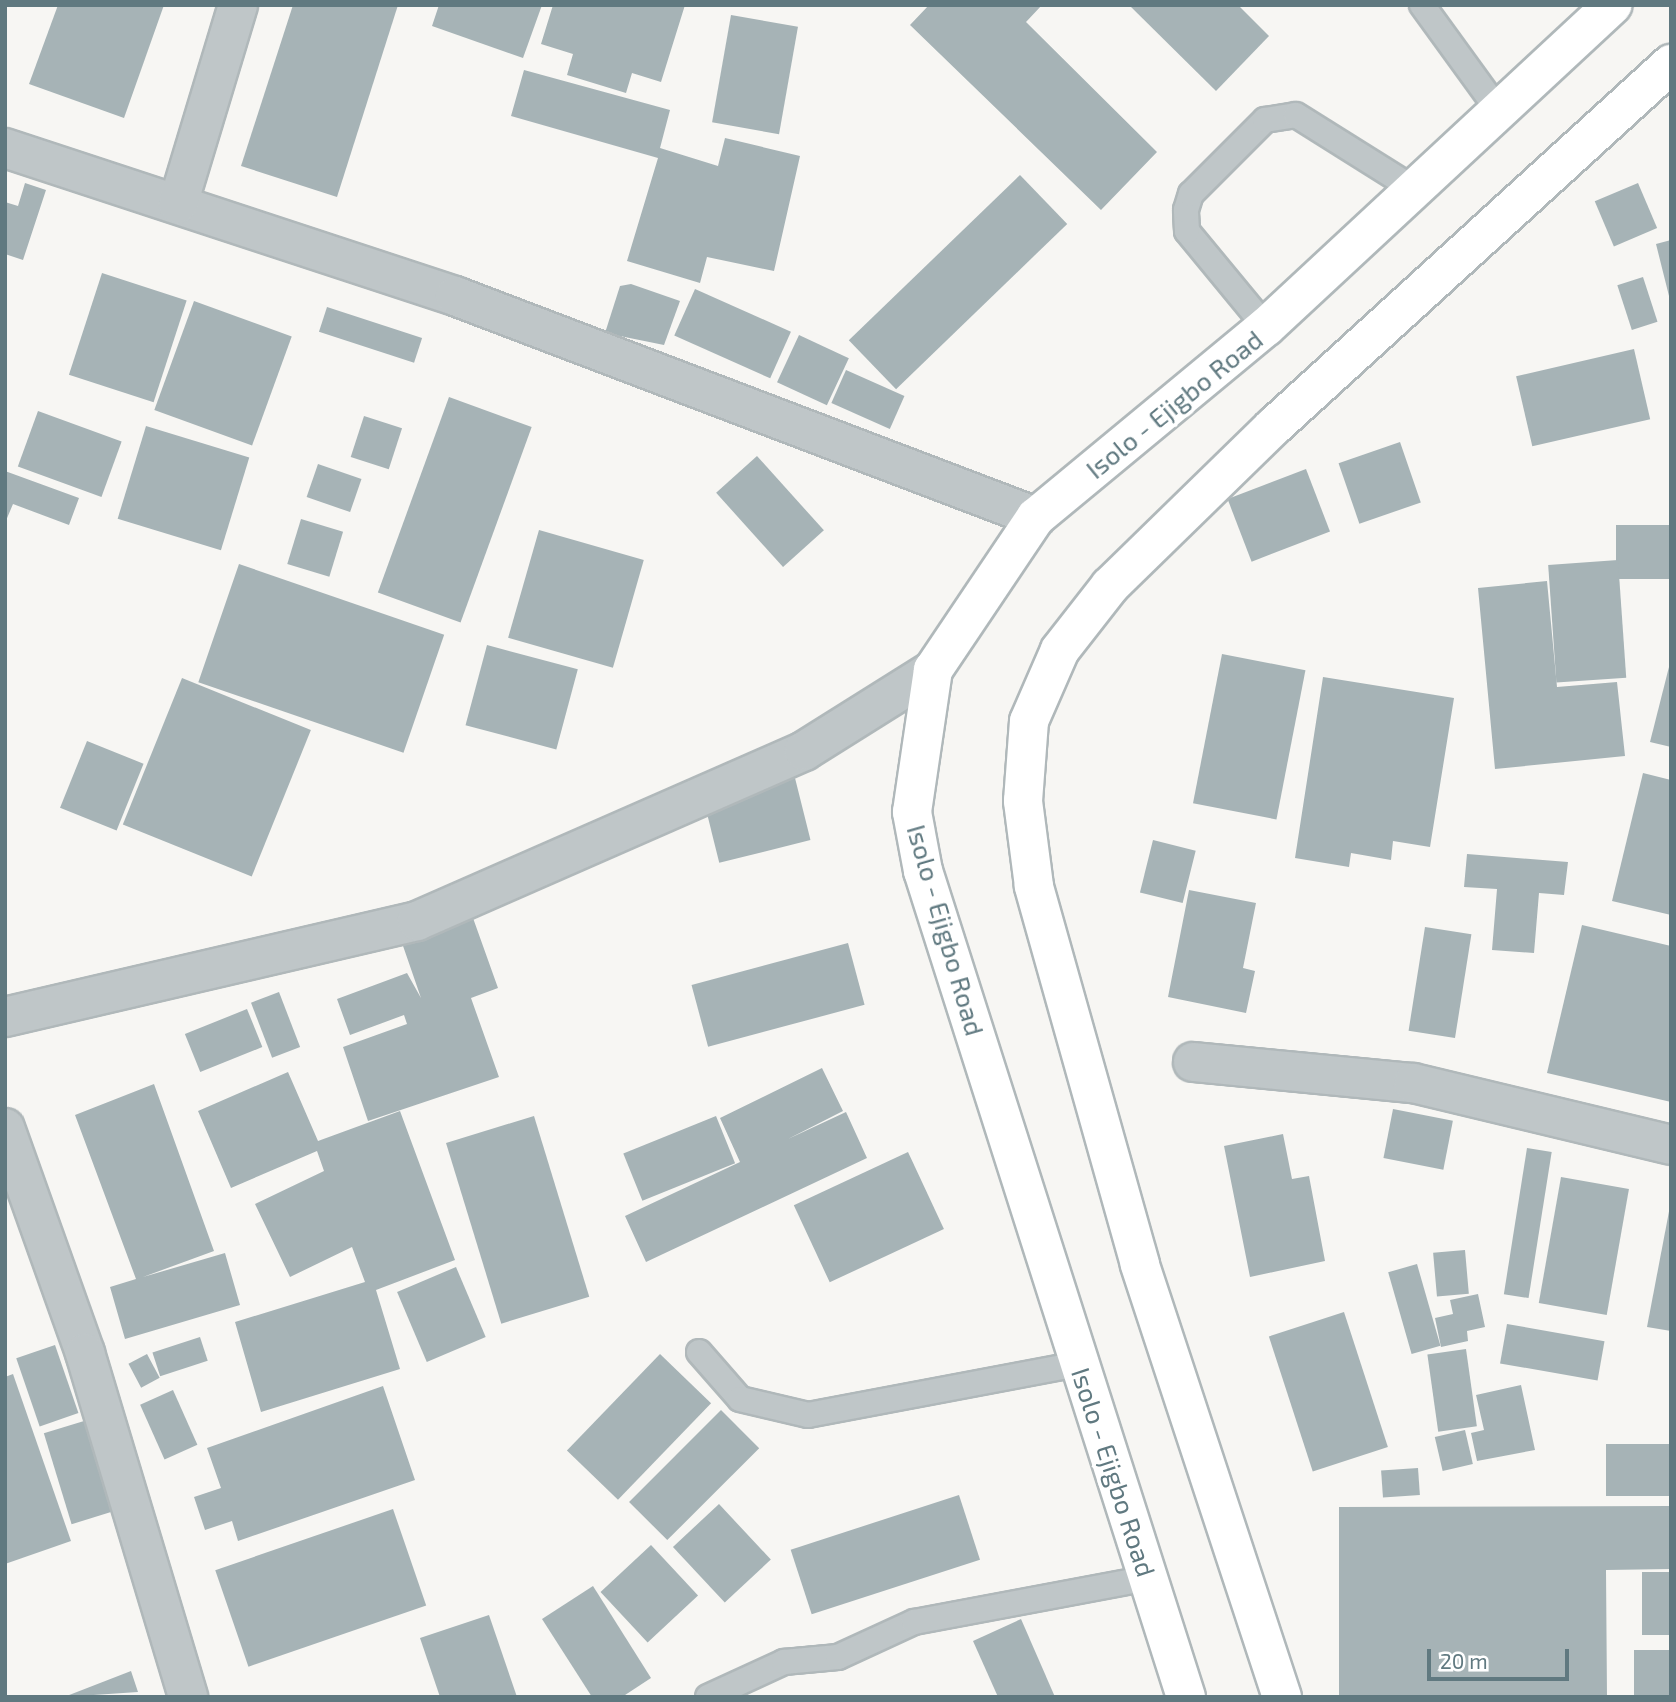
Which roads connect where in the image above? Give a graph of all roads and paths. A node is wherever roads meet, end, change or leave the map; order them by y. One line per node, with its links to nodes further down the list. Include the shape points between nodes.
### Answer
1 (238, 5): 8 (street)
2 (1422, 5): 5 (lane)
3 (1613, 5): 5 (main road, Isolo - Ejigbo Road)
4 (1671, 64): 22 (main road, via 1273,428 1110,586 1060,650 1029,721 1023,801 1034,886 1140,1264)
5 (1499, 111): 7 (main road, Isolo - Ejigbo Road)
6 (5, 148): 8 (street)
7 (1414, 189): 9 (main road, Isolo - Ejigbo Road); 9 (lane, via 1296,115 1265,120 1191,194 1185,210 1187,231)
8 (178, 204): 10 (street, via 455,296)
9 (1266, 327): 10 (main road, Isolo - Ejigbo Road)
10 (1036, 517): 11 (main road, Isolo - Ejigbo Road)
11 (933, 670): 12 (street, via 804,751 417,921); 17 (main road, Isolo - Ejigbo Road, via 912,812 923,871)
12 (5, 1017)
13 (1193, 1062): 15 (street, via 1413,1083)
14 (5, 1128): 19 (street, via 85,1353)
15 (1671, 1145)
16 (699, 1352): 17 (lane, via 740,1399 808,1415)
17 (1078, 1364): 18 (main road, Isolo - Ejigbo Road)
18 (1149, 1578): 20 (lane, via 914,1622 838,1657 785,1662); 21 (main road, Isolo - Ejigbo Road)
19 (188, 1697)
20 (708, 1697)
21 (1185, 1697)
22 (1282, 1697)

